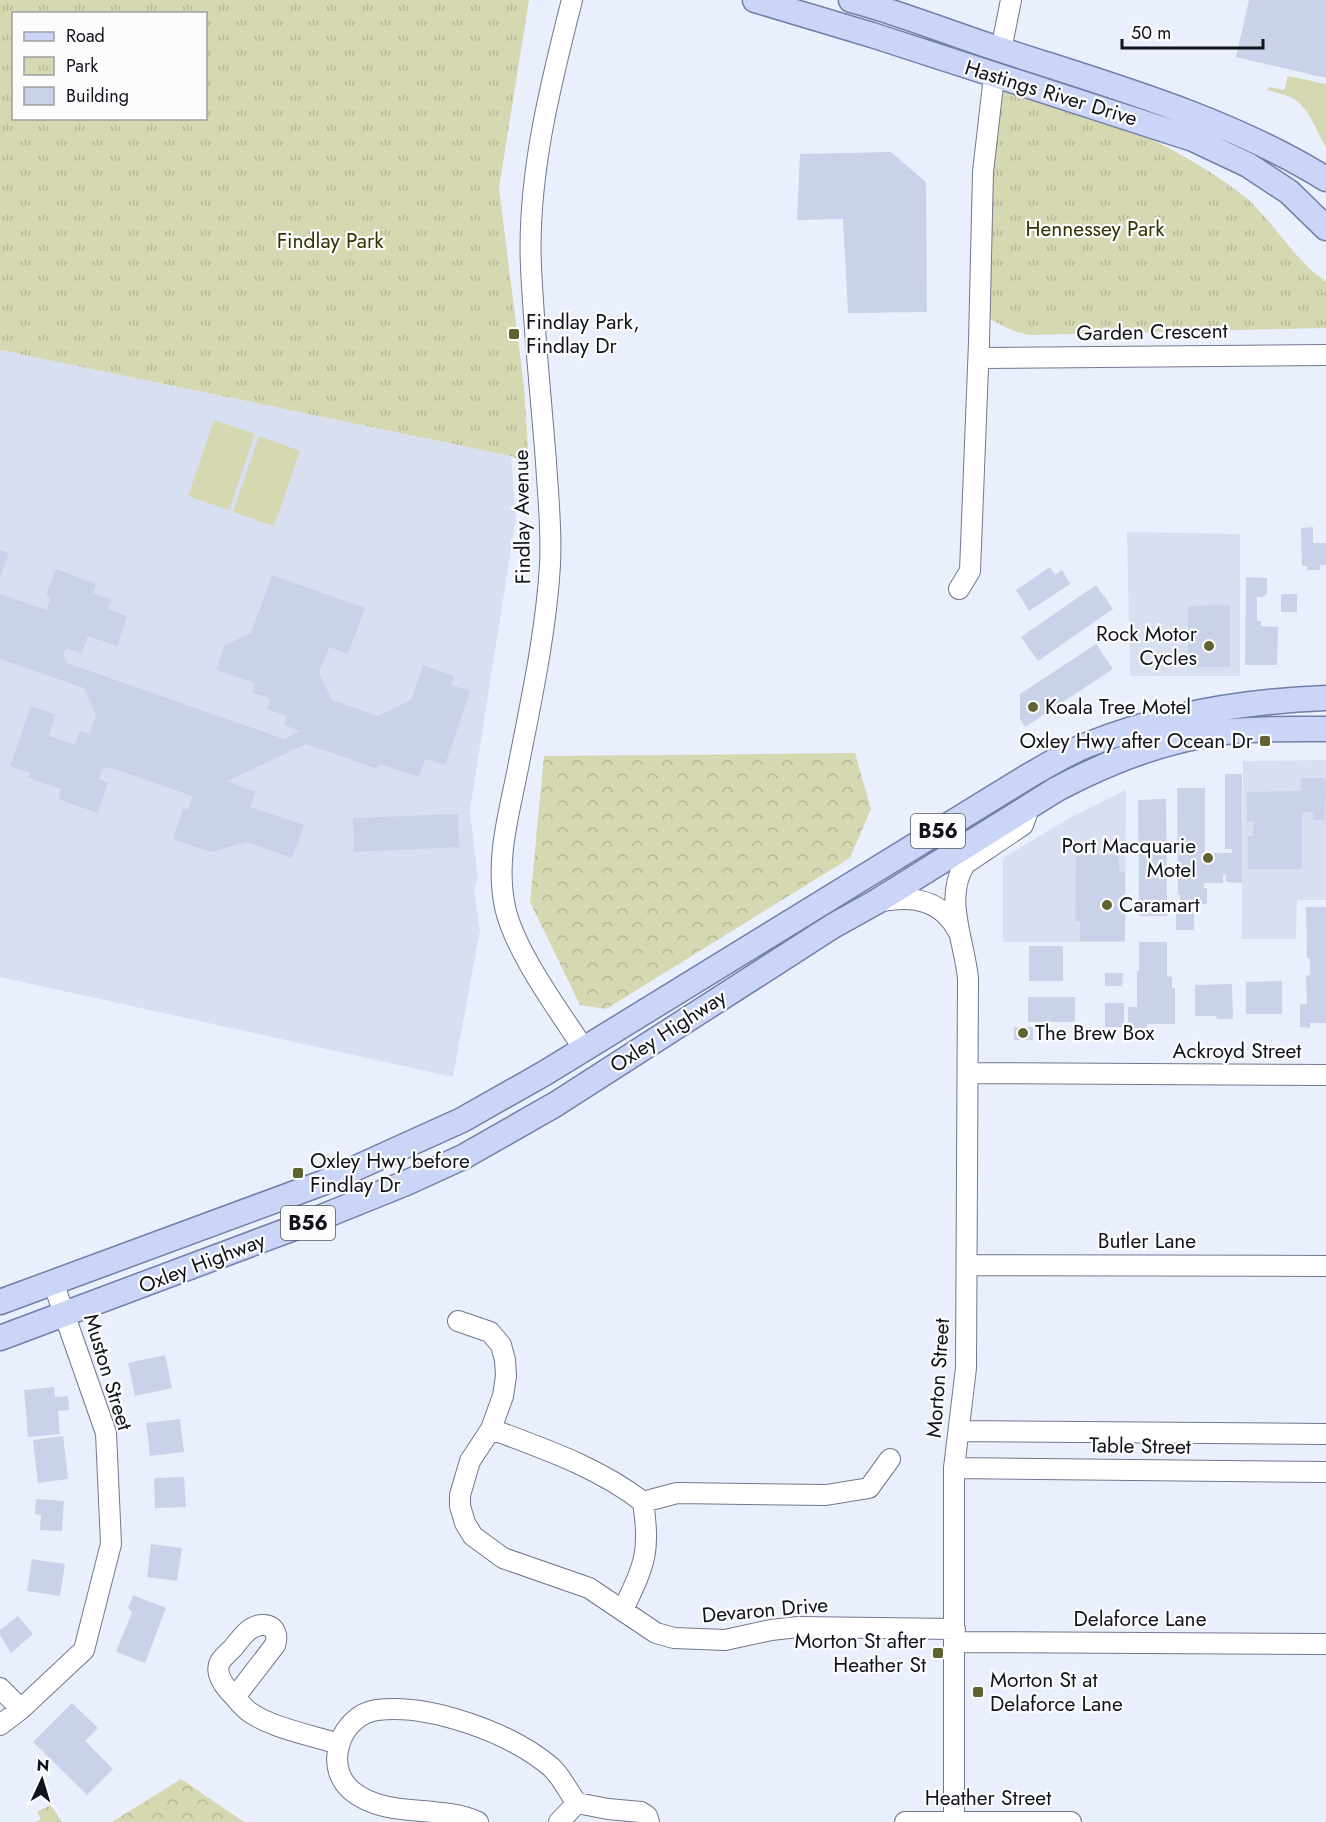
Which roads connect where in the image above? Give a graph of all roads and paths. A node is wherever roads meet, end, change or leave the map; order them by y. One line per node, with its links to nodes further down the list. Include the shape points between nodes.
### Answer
1 (573, 0): 17 (street, Findlay Avenue, via 553,80 533,204 531,264 549,507 549,583 542,643 504,832 501,871 511,926)
2 (755, 0): 6 (main road, Hastings River Drive)
3 (852, 0): 5 (main road, Hastings River Drive)
4 (1011, 0): 5 (street)
5 (1001, 50): 7 (main road, Hastings River Drive, via 1243,135)
6 (994, 76): 8 (main road, Hastings River Drive, via 1101,108 1221,151 1289,192); 10 (street, via 983,172)
7 (1326, 179)
8 (1326, 228)
9 (1326, 355): 10 (street, Garden Crescent)
10 (979, 358): 11 (street, via 970,571)
11 (959, 589)
12 (1326, 698): 17 (main road, Oxley Highway / B56, via 1171,718 1085,746 1030,775)
13 (1326, 729): 14 (main road, Oxley Highway / B56, via 1222,732 1179,742 1115,761 1057,789)
14 (1029, 808): 15 (main road, Oxley Highway / B56); 16 (street, Morton Street, via 1023,825 965,864 959,874 955,908)
15 (876, 902): 16 (street, Morton Street, via 914,899 935,905 950,917); 19 (main road, Oxley Highway / B56)
16 (962, 939): 18 (street, Morton Street, via 968,979)
17 (584, 1049): 19 (main road); 23 (main road, Oxley Highway / B56, via 483,1109 325,1182)
18 (968, 1073): 20 (street, Ackroyd Street); 21 (street, Morton Street)
19 (600, 1075): 25 (main road, Oxley Highway / B56, via 507,1134 406,1184)
20 (1326, 1075)
21 (968, 1265): 22 (street, Butler Lane); 29 (street, Morton Street, via 966,1368)
22 (1326, 1266)
23 (54, 1282): 24 (main road, Oxley Highway / B56); 25 (street, Muston Street)
24 (0, 1302)
25 (65, 1315): 27 (main road, Oxley Highway / B56); 40 (street, Muston Street, via 106,1433 111,1544 84,1650)
26 (458, 1321): 28 (street, Devaron Drive, via 490,1332 501,1345 506,1376)
27 (0, 1338)
28 (491, 1429): 34 (street, via 584,1466); 35 (street, Devaron Drive, via 470,1461 460,1495 465,1523 473,1536 503,1558 589,1588)
29 (959, 1431): 30 (street, Table Street); 32 (street, Morton Street)
30 (1326, 1434)
31 (890, 1459): 34 (street, via 868,1488 826,1495 677,1493)
32 (954, 1468): 33 (street, Table Street); 36 (street, Morton Street)
33 (1326, 1472)
34 (643, 1502): 35 (street, via 646,1554)
35 (623, 1610): 36 (street, Devaron Drive, via 656,1633 693,1640 725,1640 798,1627)
36 (955, 1635): 37 (street, Delaforce Lane); 44 (street, Morton Street)
37 (1326, 1644)
38 (0, 1688): 40 (street)
39 (235, 1697): 42 (street, via 262,1720)
40 (21, 1709): 41 (street, Muston Street)
41 (0, 1725)
42 (339, 1744): 43 (street, via 360,1715 377,1710 454,1718 498,1734 527,1750 552,1768); 45 (street, via 340,1774 350,1790 370,1802)
43 (577, 1803): 46 (street); 47 (street, via 641,1812)
44 (954, 1821): 48 (street, Heather Street); 49 (street, Heather Street)
45 (478, 1822)
46 (559, 1822)
47 (649, 1822)
48 (905, 1822)
49 (1071, 1822)

